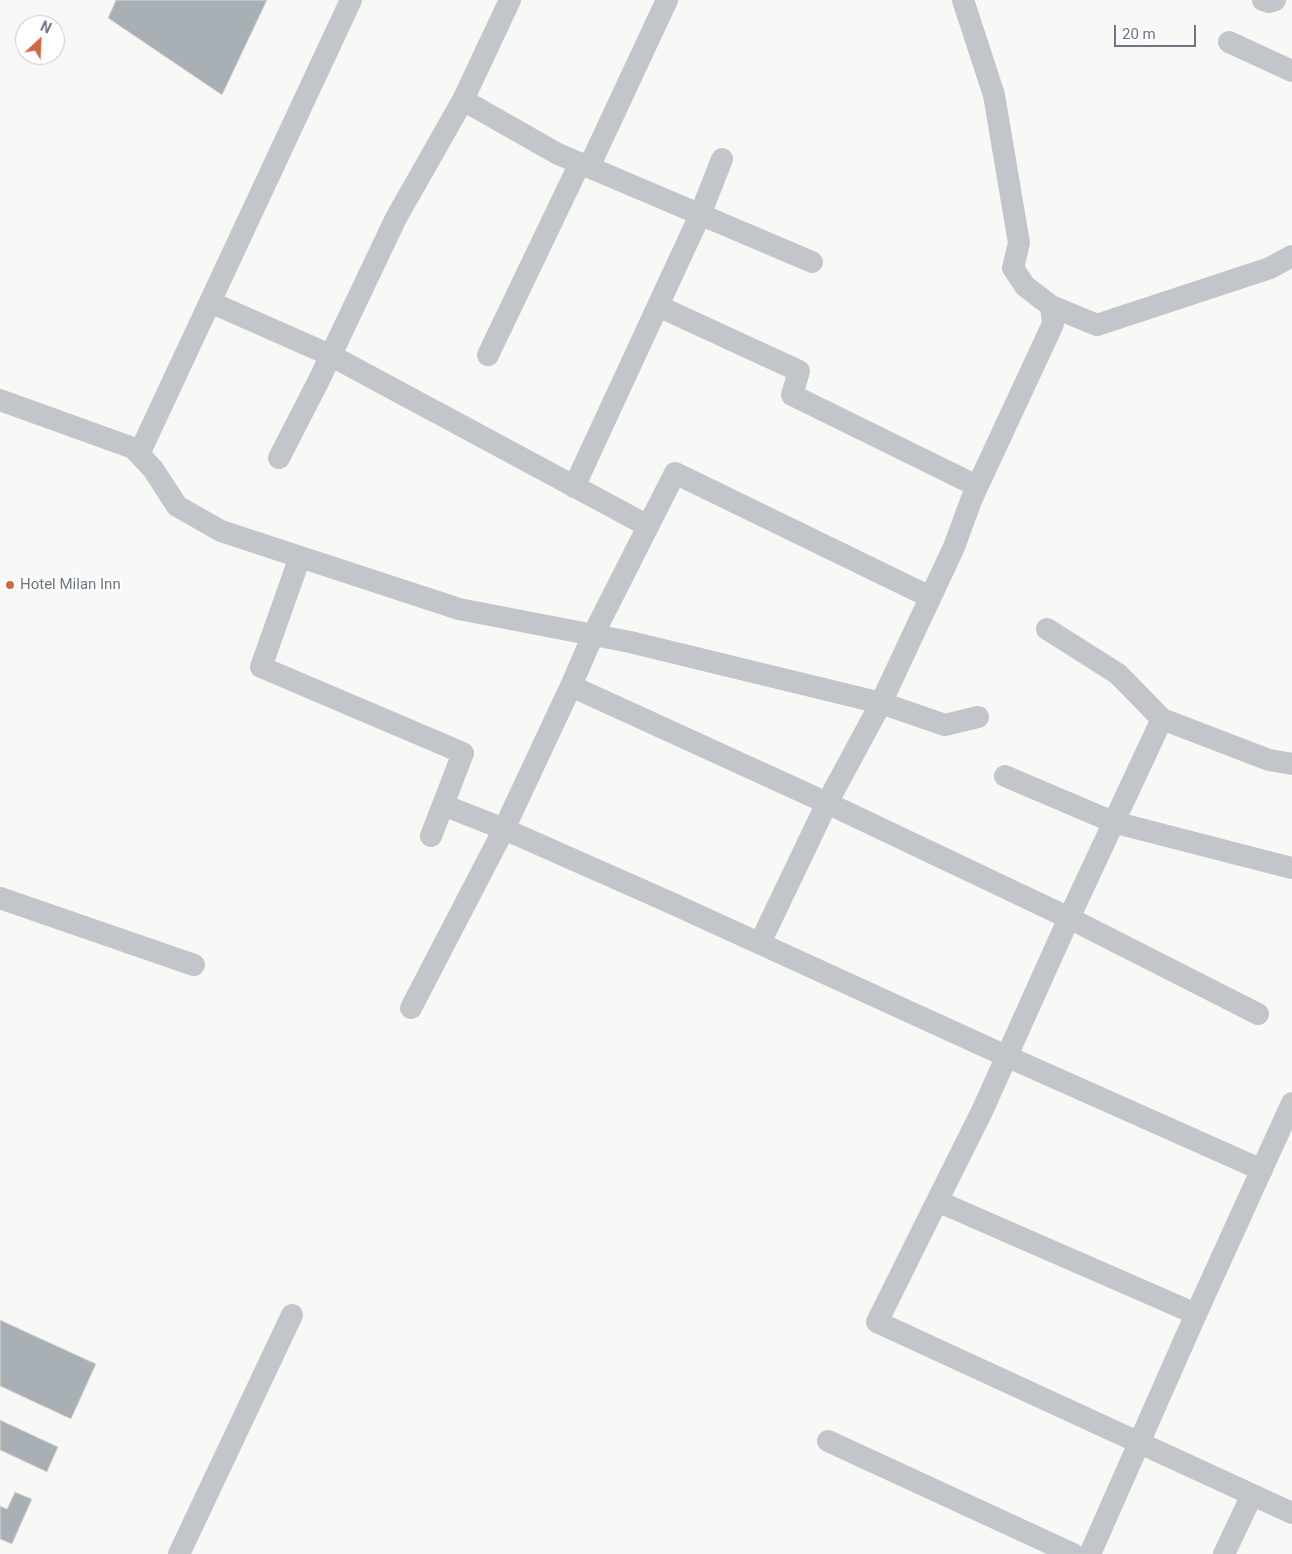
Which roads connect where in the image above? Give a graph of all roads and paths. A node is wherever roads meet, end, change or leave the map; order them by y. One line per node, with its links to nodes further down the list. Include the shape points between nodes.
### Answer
1 (351, 0): 15 (street)
2 (510, 0): 9 (street)
3 (667, 0): 11 (street)
4 (963, 0): 17 (street, via 994,95 1019,243 1013,268 1025,286)
5 (1264, 0): 6 (street)
6 (1275, 0)
7 (1229, 42): 8 (street)
8 (1292, 71)
9 (463, 100): 11 (street, via 558,154); 18 (street, via 396,218)
10 (722, 159): 12 (street)
11 (585, 165): 12 (street); 19 (street)
12 (700, 215): 14 (street); 16 (street)
13 (1292, 256): 17 (street, via 1270,268 1097,325)
14 (812, 262)
15 (210, 302): 18 (street); 21 (street)
16 (658, 306): 23 (street, via 799,371 792,395); 24 (street)
17 (1051, 306): 23 (street, via 1053,324)
18 (330, 355): 22 (street); 24 (street)
19 (488, 355)
20 (0, 400): 21 (street, via 133,448)
21 (139, 454): 26 (street, via 177,506 222,531)
22 (279, 458)
23 (977, 486): 27 (street)
24 (574, 487): 25 (street)
25 (648, 526): 27 (street, via 675,473); 29 (street)
26 (300, 557): 29 (street, via 459,609); 37 (street, via 261,667 463,753)
27 (930, 598): 31 (street)
28 (1047, 628): 33 (street, via 1118,674)
29 (593, 635): 30 (street); 31 (street)
30 (571, 686): 36 (street); 39 (street)
31 (881, 703): 32 (street, via 945,725); 36 (street)
32 (978, 717)
33 (1162, 718): 34 (street, via 1268,760); 38 (street)
34 (1292, 764)
35 (1006, 776): 38 (street)
36 (827, 804): 43 (street); 44 (street)
37 (443, 805): 39 (street); 40 (street)
38 (1113, 822): 41 (street); 43 (street)
39 (504, 829): 44 (street); 46 (street)
40 (431, 836)
41 (1292, 868)
42 (0, 898): 45 (street)
43 (1069, 918): 47 (street); 48 (street)
44 (760, 943): 48 (street)
45 (194, 965)
46 (411, 1008)
47 (1258, 1014)
48 (1006, 1056): 50 (street); 51 (street)
49 (1289, 1116): 50 (street)
50 (1262, 1170): 52 (street)
51 (936, 1201): 52 (street); 55 (street, via 877,1322)
52 (1196, 1314): 55 (street)
53 (292, 1315): 58 (street)
54 (828, 1441): 59 (street)
55 (1139, 1444): 56 (street); 60 (street)
56 (1252, 1495): 57 (street); 61 (street)
57 (1292, 1513)
58 (179, 1554)
59 (1073, 1554)
60 (1090, 1554)
61 (1224, 1554)

